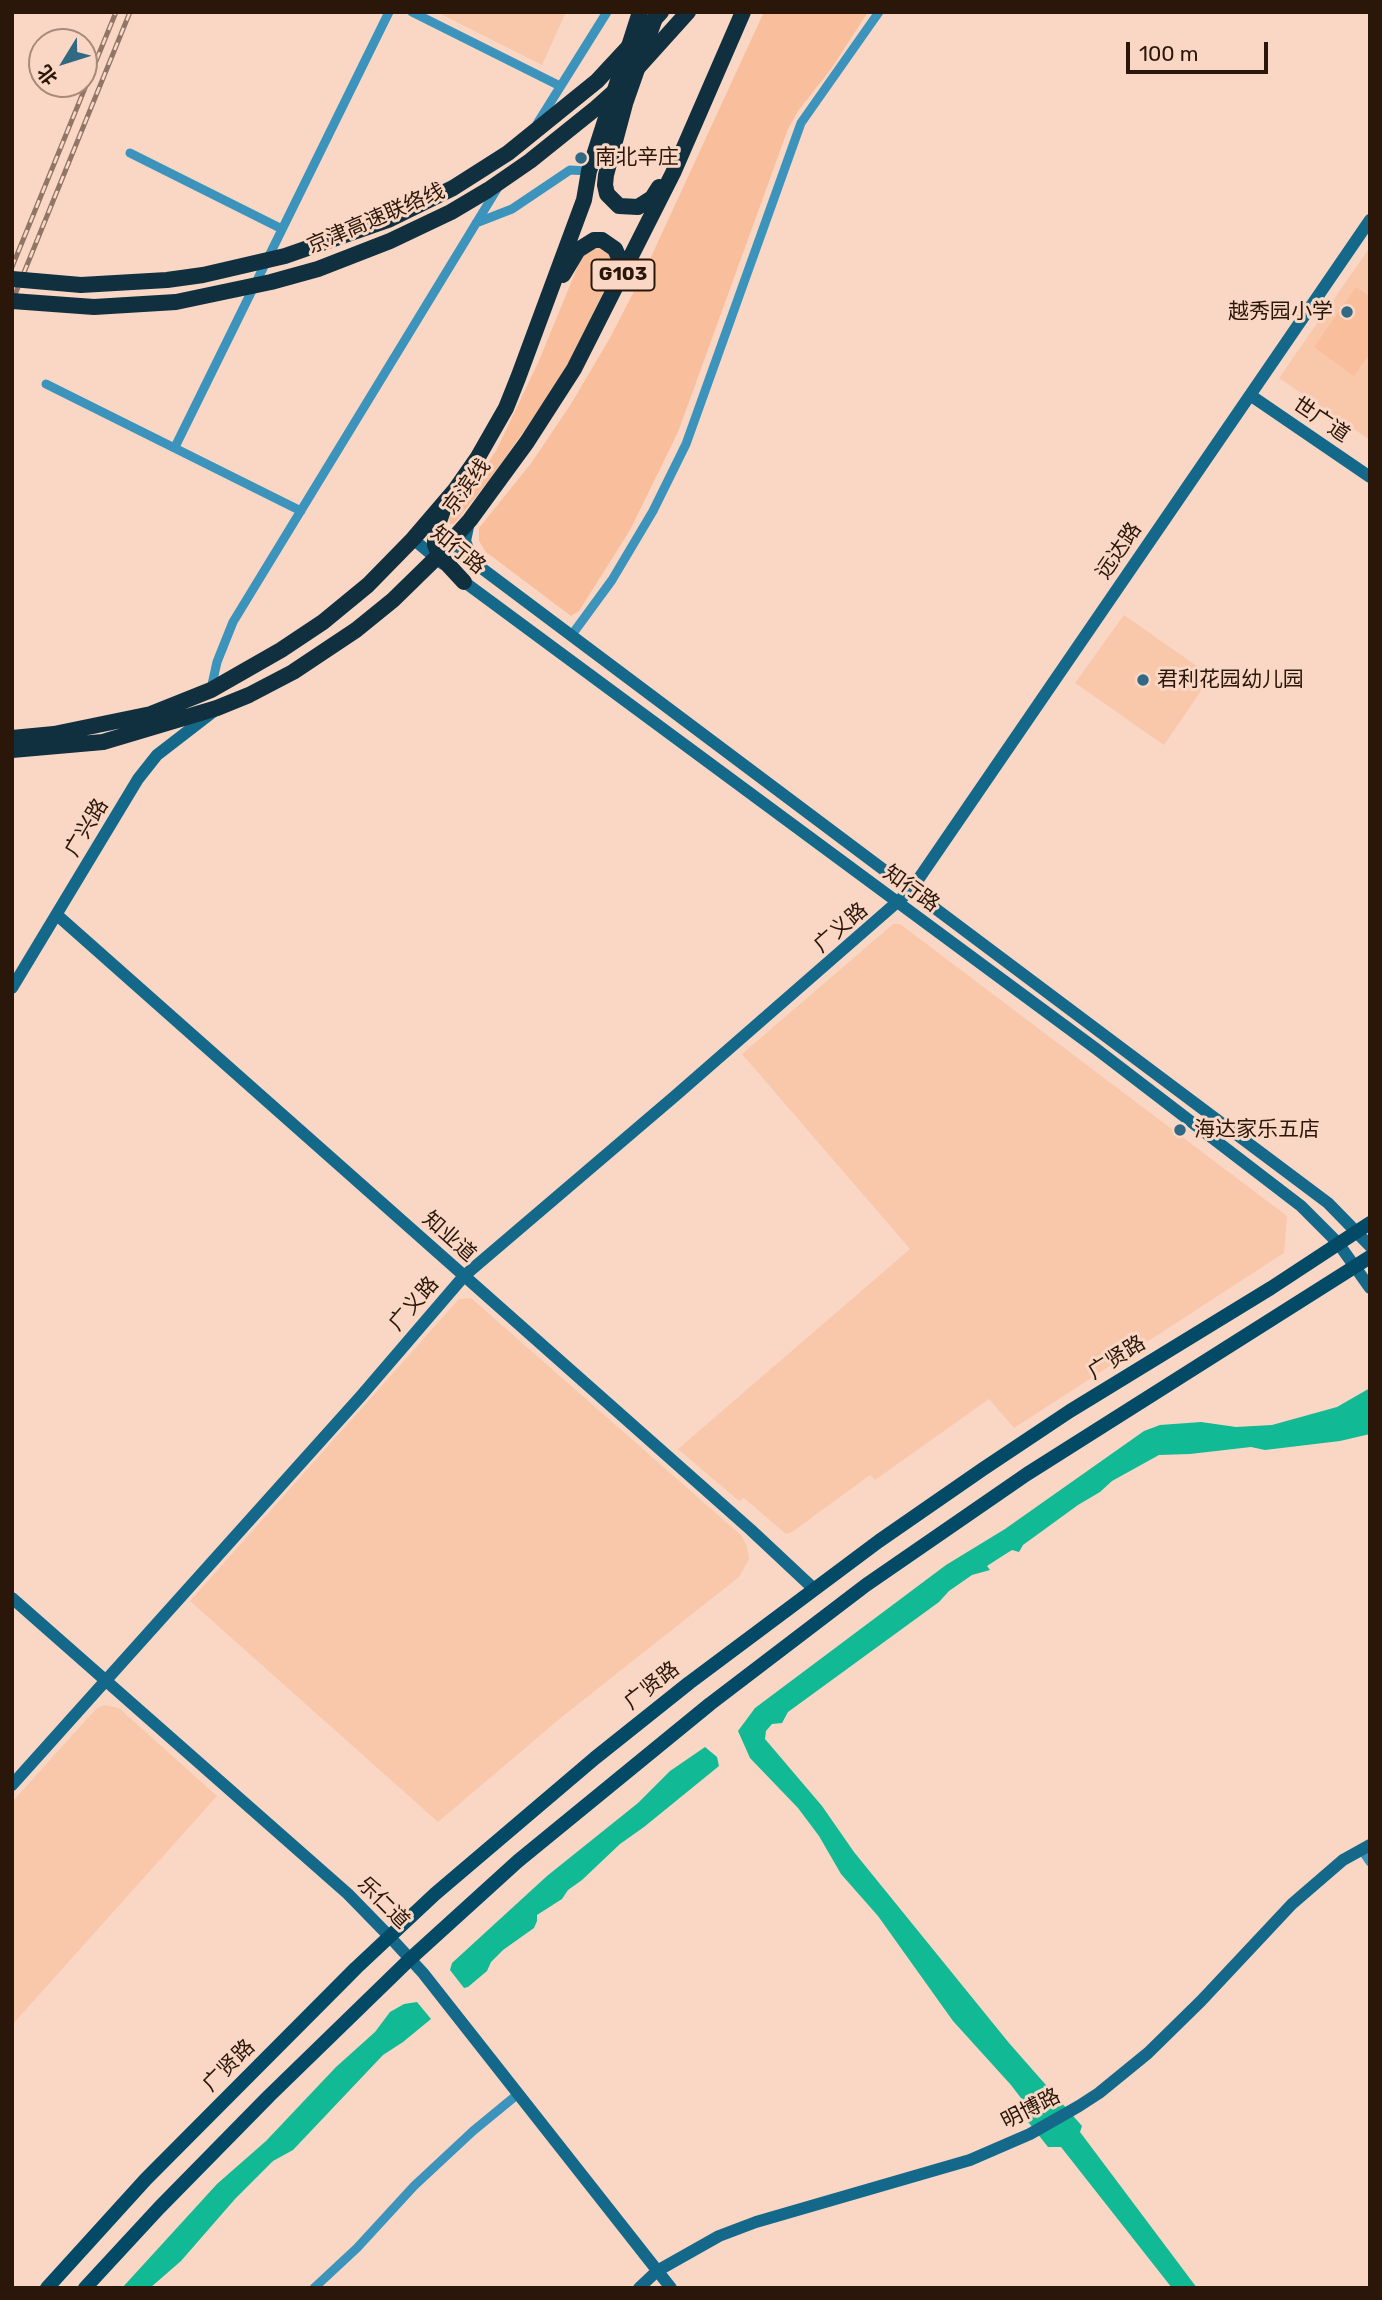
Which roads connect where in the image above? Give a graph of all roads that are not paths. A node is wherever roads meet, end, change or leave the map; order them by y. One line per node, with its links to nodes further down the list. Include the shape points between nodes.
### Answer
1 (389, 12): 17 (street)
2 (412, 12): 9 (street)
3 (607, 12): 9 (street)
4 (640, 12): 13 (highway, 京滨线 / G103)
5 (659, 12): 10 (highway); 18 (highway, 京津高速联络线, bridge, via 597,81 508,153 453,188 388,220 285,256 203,275 81,285)
6 (688, 12): 19 (highway, 京津高速联络线, bridge, via 624,83 530,161 451,212 390,241 318,269 176,302 94,307)
7 (743, 12): 11 (highway, 京滨线 / G103)
8 (879, 12): 33 (street, via 801,123 686,444 612,580)
9 (561, 86): 16 (street)
10 (625, 104): 11 (highway, via 605,185 619,206 638,208 652,198); 14 (highway)
11 (693, 127): 21 (highway, 京滨线 / G103)
12 (130, 153): 17 (street)
13 (589, 171): 14 (highway, 京滨线 / G103); 16 (street, via 570,170 512,209)
14 (584, 201): 20 (highway, 京滨线 / G103)
15 (1370, 220): 23 (street, 远达路)
16 (476, 223): 26 (street)
17 (282, 229): 24 (street)
18 (12, 279)
19 (12, 301)
20 (546, 306): 21 (highway, via 579,250 594,240 610,244 619,267); 28 (highway, 京滨线 / G103, via 506,408)
21 (589, 343): 27 (highway, 京滨线 / G103, via 541,422)
22 (46, 384): 24 (street)
23 (1250, 395): 25 (street, 世广道); 38 (street, 远达路)
24 (175, 447): 26 (street)
25 (1370, 477)
26 (301, 511): 34 (street, via 233,622)
27 (470, 520): 30 (highway, 京滨线 / G103); 31 (street, via 465,541)
28 (430, 528): 29 (highway, 京滨线); 30 (highway)
29 (413, 539): 30 (street, 知行路); 34 (highway, 京滨线, via 323,622)
30 (441, 553): 31 (street, 知行路); 32 (highway); 35 (highway, 京滨线 / G103, via 376,615 324,653 268,686)
31 (478, 567): 33 (street, 知行路)
32 (464, 582): 39 (street, 知行路)
33 (571, 636): 38 (street, 知行路)
34 (211, 690): 35 (highway); 36 (highway, 京滨线, via 151,714)
35 (217, 708): 37 (highway, 京滨线 / G103, via 103,742); 40 (street, 广兴路, via 157,755 138,779)
36 (12, 738)
37 (12, 750)
38 (911, 890): 39 (street, 远达路); 42 (street, 知行路)
39 (898, 903): 43 (street, 知行路, via 1290,1198); 47 (street, 广义路)
40 (57, 915): 41 (street, 广兴路); 47 (street, 知业道)
41 (12, 988)
42 (1363, 1227): 43 (main road, 广贤路); 44 (street, 知行路)
43 (1338, 1243): 46 (street, 知行路); 49 (main road, 广贤路, via 994,1462)
44 (1370, 1246)
45 (1370, 1257): 46 (main road)
46 (1356, 1266): 48 (street, 知行路); 56 (main road, via 1097,1428 866,1585 709,1704 489,1886)
47 (464, 1276): 49 (street, 知业道); 51 (street, 广义路)
48 (1370, 1288)
49 (814, 1589): 55 (main road, 广贤路, via 595,1758)
50 (12, 1598): 51 (street, 乐仁道)
51 (105, 1681): 52 (street, 广义路); 55 (street, 乐仁道, via 348,1894)
52 (12, 1785)
53 (1366, 1847): 54 (street); 58 (street, 明博路, via 1343,1860 1292,1904 1148,2053 1079,2106 970,2160 757,2222 719,2236)
54 (1370, 1862)
55 (389, 1936): 56 (street, 乐仁道); 59 (main road, 广贤路, via 146,2179)
56 (410, 1959): 57 (street, 乐仁道); 60 (main road, via 269,2096)
57 (518, 2094): 58 (street, 乐仁道); 61 (street, via 414,2186)
58 (657, 2271): 62 (street, 明博路); 63 (street, 乐仁道)
59 (47, 2288)
60 (85, 2288)
61 (314, 2288)
62 (639, 2288)
63 (671, 2288)

